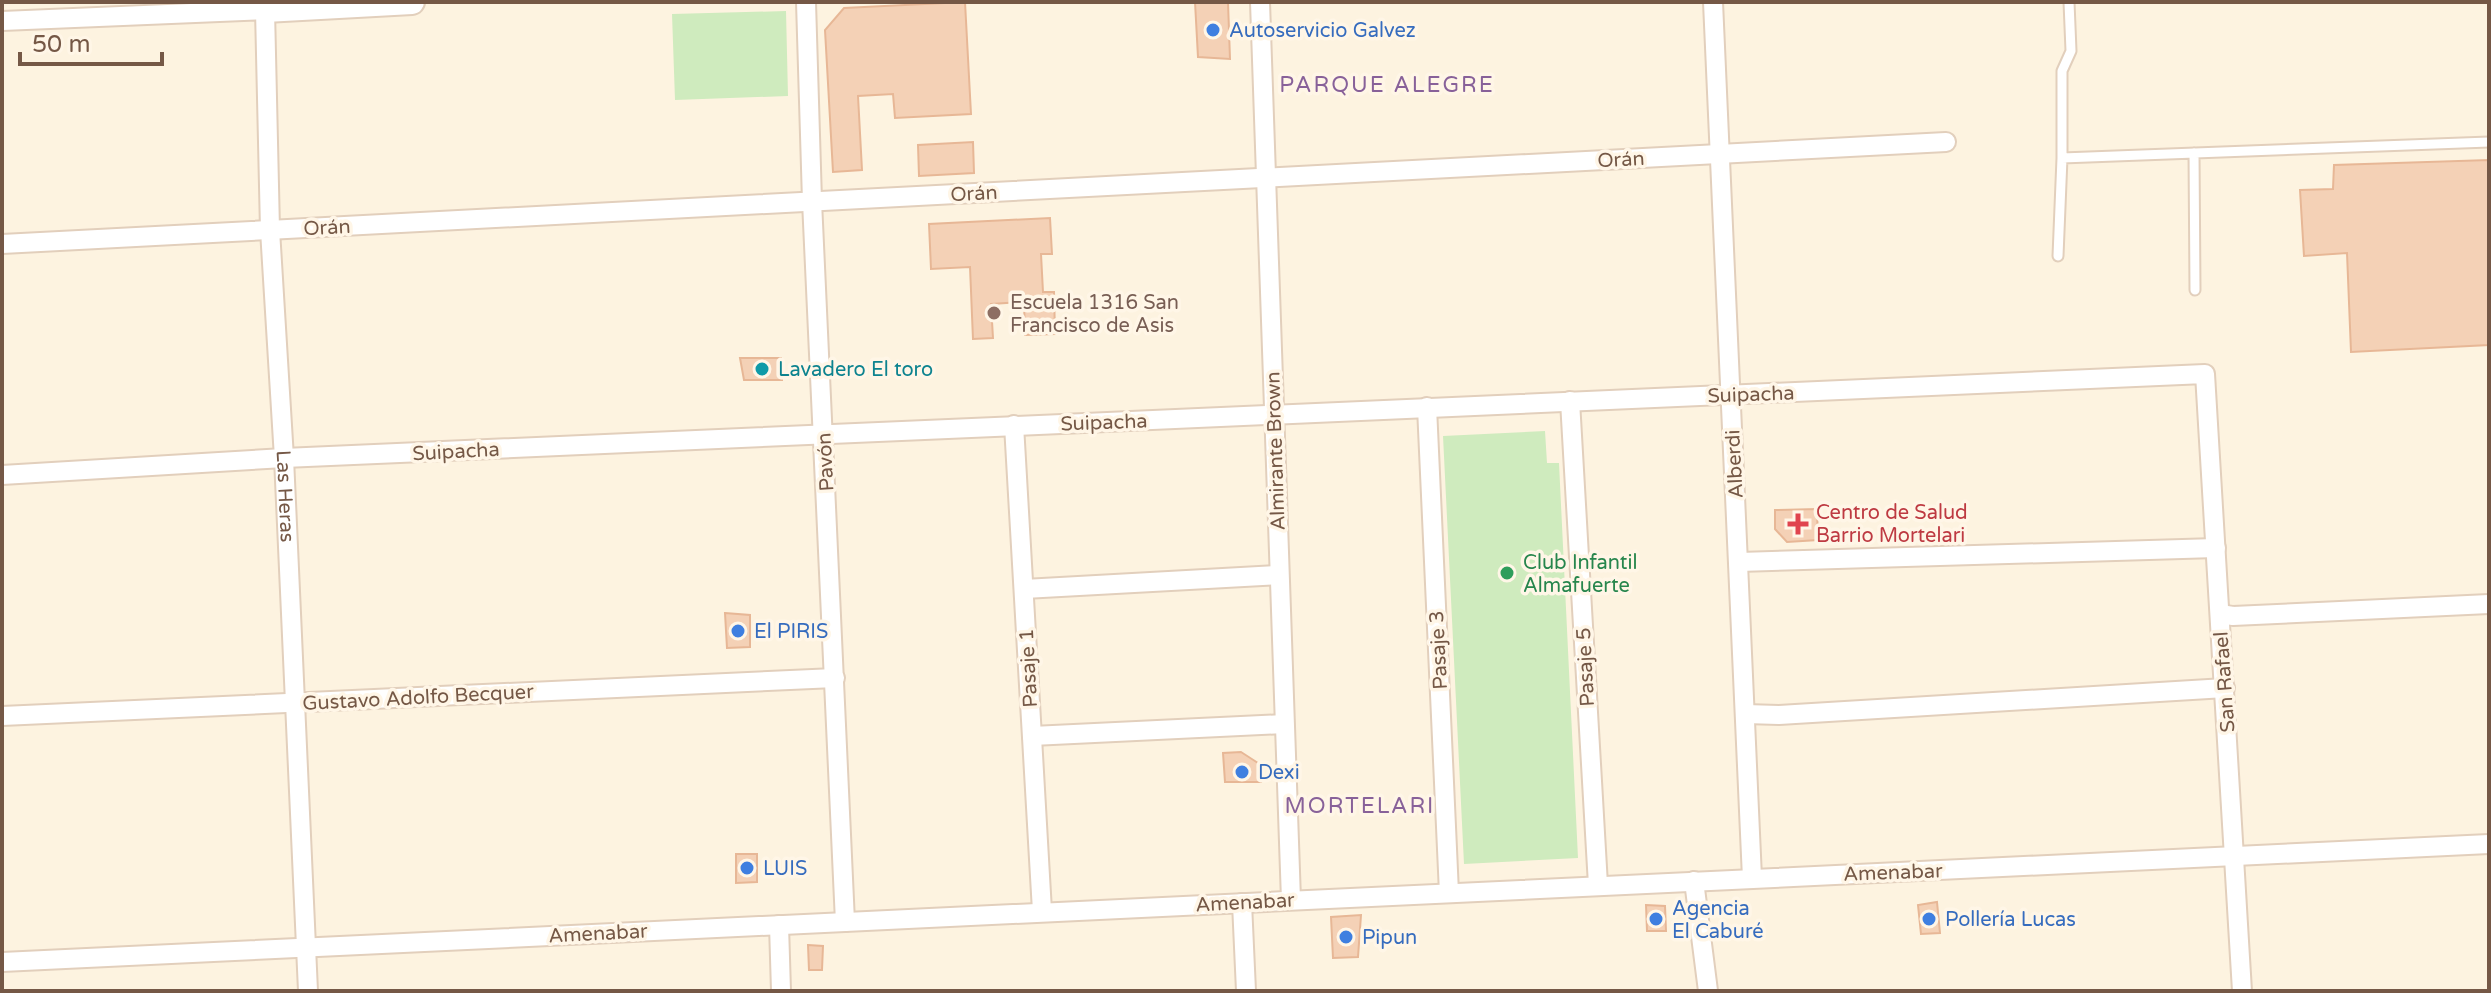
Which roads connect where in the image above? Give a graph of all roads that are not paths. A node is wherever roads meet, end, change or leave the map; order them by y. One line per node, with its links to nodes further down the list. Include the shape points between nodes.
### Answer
1 (412, 2): 6 (street)
2 (806, 2): 14 (street, Pavón)
3 (1260, 2): 13 (street, Almirante Brown)
4 (1713, 2): 11 (street, Alberdi)
5 (2069, 2): 12 (lane, via 2071,51 2062,71)
6 (265, 6): 7 (street); 15 (street, Las Heras)
7 (2, 21)
8 (1946, 142): 11 (street, Orán)
9 (2489, 142): 10 (lane)
10 (2194, 153): 12 (lane); 18 (lane)
11 (1720, 154): 13 (street, Orán); 20 (street, Alberdi)
12 (2062, 158): 17 (lane)
13 (1266, 177): 14 (street, Orán); 23 (street, Almirante Brown)
14 (812, 201): 15 (street, Orán); 25 (street, Pavón)
15 (270, 230): 16 (street, Orán); 26 (street, Las Heras)
16 (2, 244)
17 (2058, 256)
18 (2195, 290)
19 (2205, 374): 20 (street, Suipacha); 28 (street, San Rafael)
20 (1731, 395): 21 (street, Suipacha); 29 (street, Alberdi)
21 (1570, 401): 22 (street, Suipacha); 45 (street, Pasaje 5)
22 (1427, 407): 23 (street, Suipacha); 46 (street, Pasaje 3)
23 (1274, 415): 24 (street, Suipacha); 30 (street, Almirante Brown)
24 (1014, 425): 25 (street, Suipacha); 31 (street, Pasaje 1)
25 (824, 435): 26 (street, Suipacha); 34 (street, Pavón)
26 (284, 458): 27 (street, Suipacha); 36 (street, Las Heras)
27 (2, 475)
28 (2216, 548): 29 (street); 33 (street, San Rafael)
29 (1739, 562): 37 (street, Alberdi)
30 (1279, 575): 31 (street); 39 (street, Almirante Brown)
31 (1024, 589): 40 (street, Pasaje 1)
32 (2489, 604): 33 (street)
33 (2220, 614): 35 (street, San Rafael)
34 (835, 678): 36 (street, Gustavo Adolfo Becquer); 50 (street, Pavón)
35 (2225, 688): 37 (street); 42 (street, San Rafael)
36 (295, 703): 38 (street, Gustavo Adolfo Becquer); 52 (street, Las Heras)
37 (1745, 714): 43 (street, Alberdi)
38 (2, 716)
39 (1284, 724): 40 (street); 47 (street, Almirante Brown)
40 (1032, 736): 49 (street, Pasaje 1)
41 (2489, 844): 42 (street, Amenabar)
42 (2235, 857): 43 (street, Amenabar); 58 (street, San Rafael)
43 (1752, 878): 44 (street, Amenabar)
44 (1694, 881): 45 (street, Amenabar); 57 (street)
45 (1598, 885): 46 (street, Amenabar)
46 (1449, 893): 47 (street, Amenabar)
47 (1291, 900): 48 (street, Amenabar)
48 (1242, 903): 49 (street, Amenabar); 56 (street)
49 (1042, 911): 50 (street, Amenabar)
50 (845, 922): 51 (street, Amenabar)
51 (779, 925): 52 (street, Amenabar); 55 (street)
52 (306, 947): 53 (street, Amenabar); 54 (street, Las Heras)
53 (2, 962)
54 (308, 991)
55 (781, 991)
56 (1246, 991)
57 (1708, 991)
58 (2242, 991)

